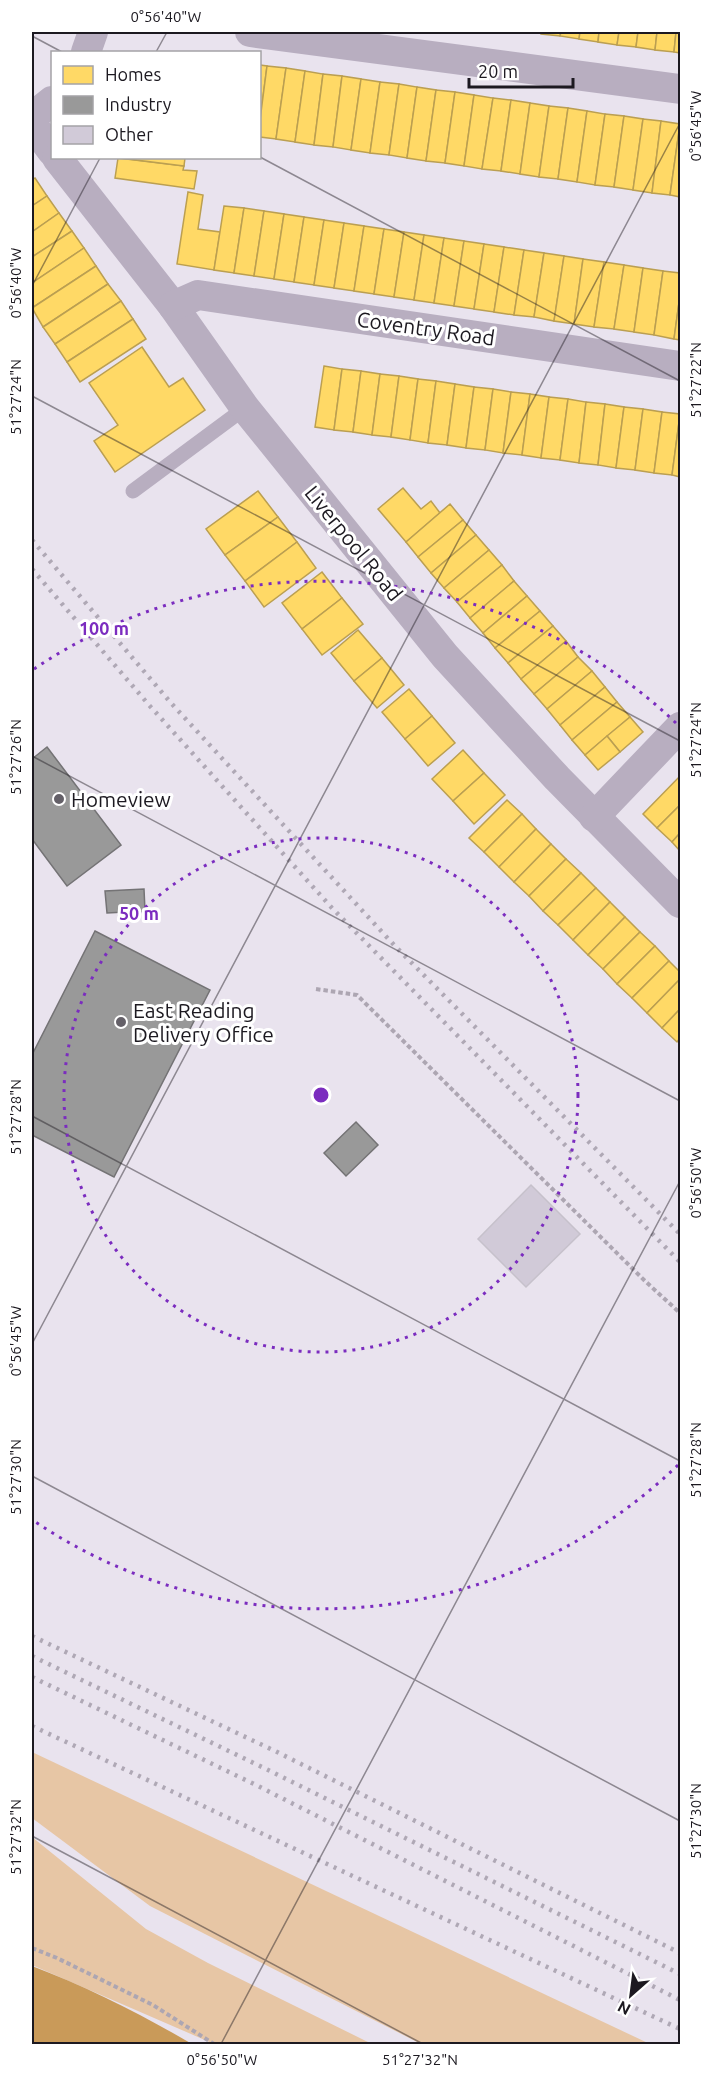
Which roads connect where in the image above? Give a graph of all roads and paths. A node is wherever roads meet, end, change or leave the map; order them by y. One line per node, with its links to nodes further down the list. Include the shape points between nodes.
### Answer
1 (93, 32): 3 (street)
2 (250, 32): 4 (street)
3 (86, 51)
4 (681, 89)
5 (51, 102): 6 (street)
6 (32, 117)
7 (32, 124): 8 (street)
8 (51, 151)
9 (58, 159): 10 (street, Liverpool Road)
10 (173, 306): 11 (street, Coventry Road, via 198,295); 12 (street, Liverpool Road)
11 (681, 366)
12 (245, 408): 13 (lane); 15 (street, Liverpool Road, via 445,656)
13 (133, 490)
14 (681, 727): 15 (street)
15 (594, 816): 16 (street, Liverpool Road)
16 (681, 903)
17 (316, 989): 18 (path, via 357,995)
18 (681, 1313)
19 (32, 1948): 20 (path, via 153,2005)
20 (214, 2044)

